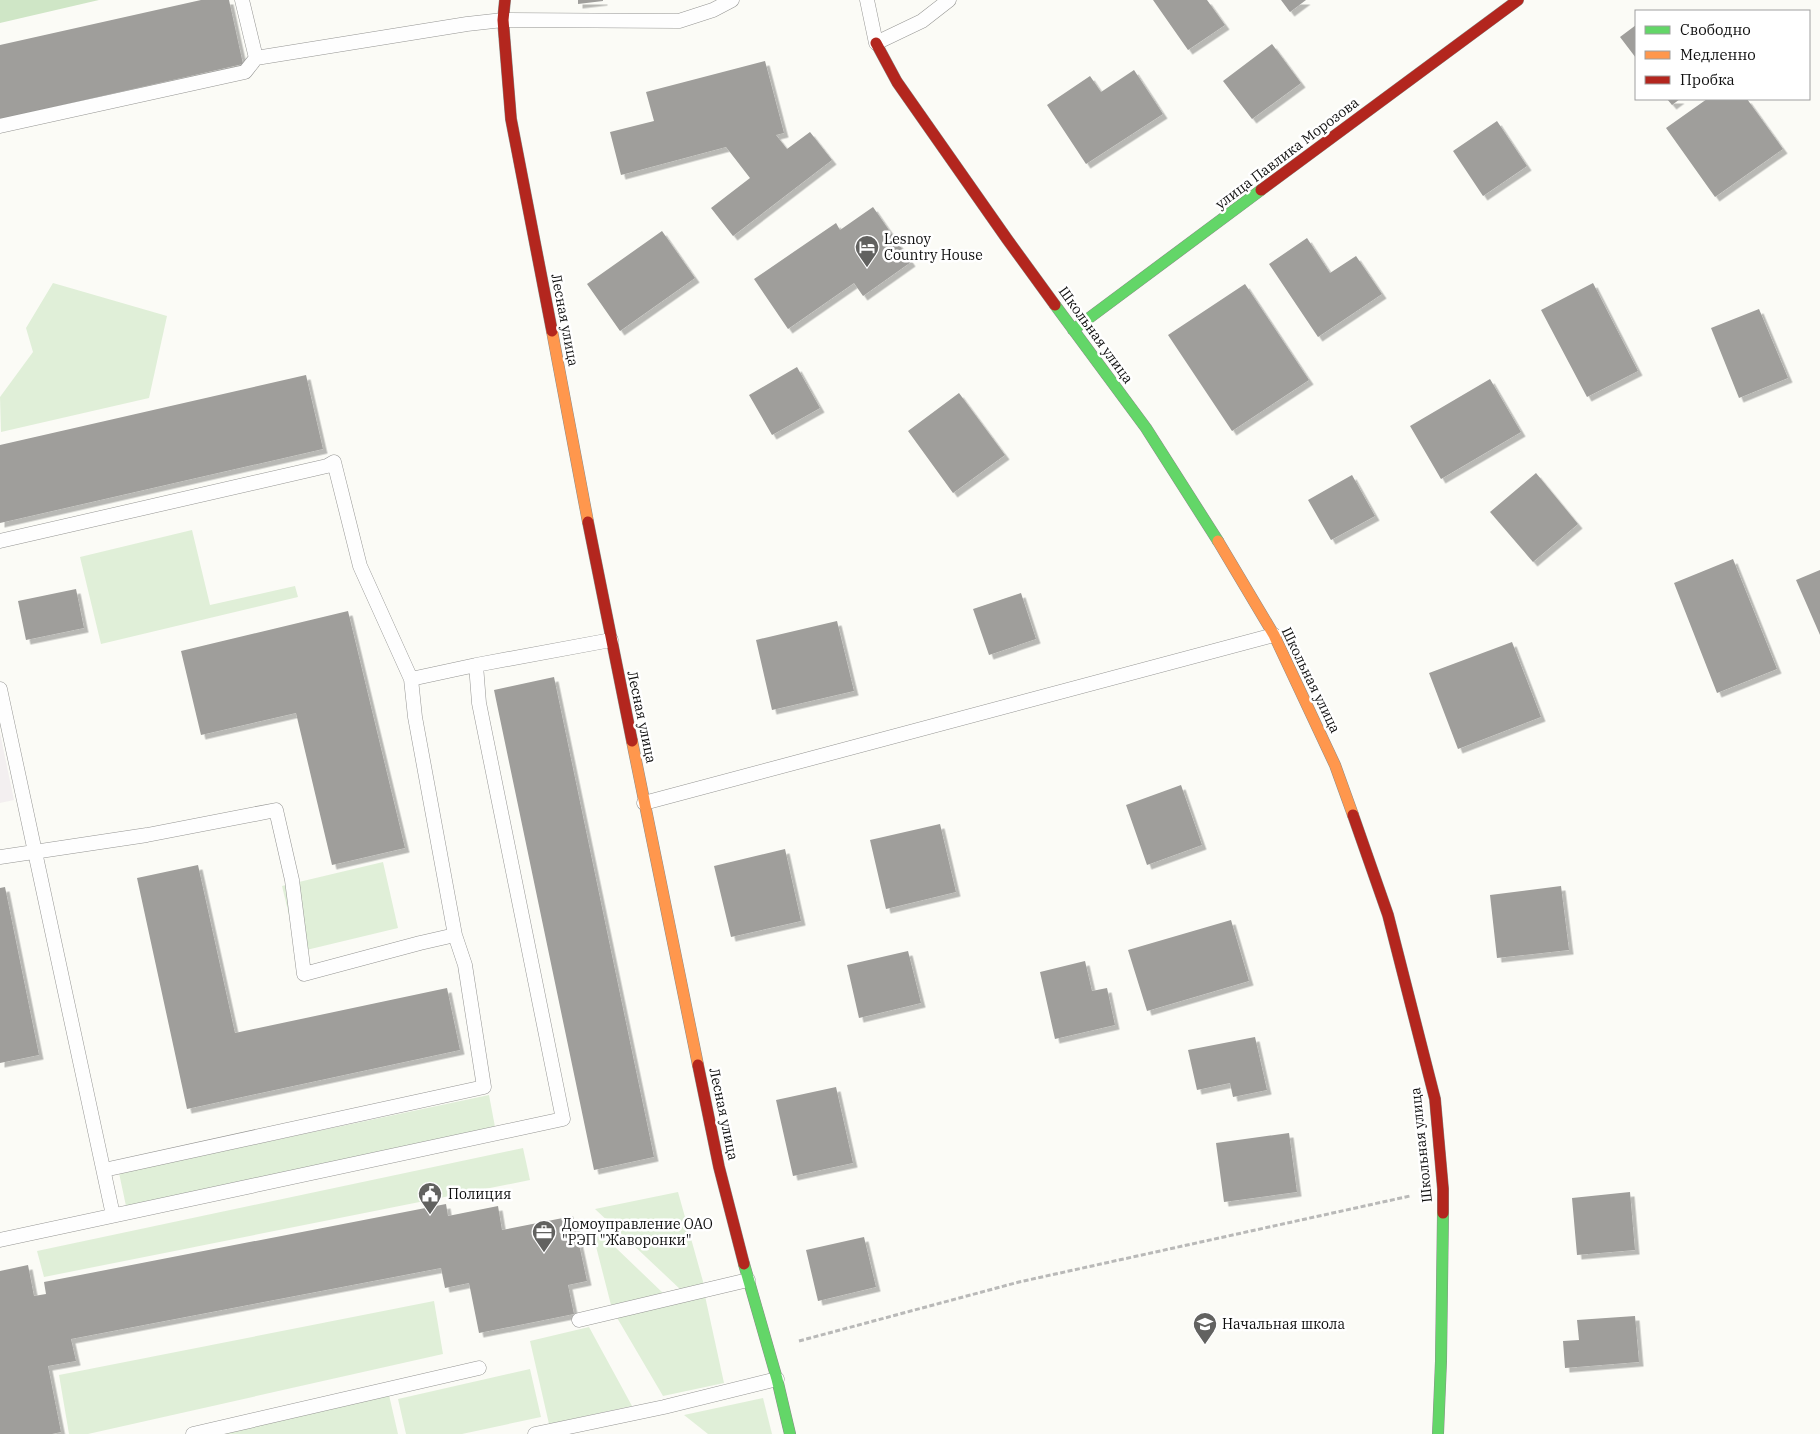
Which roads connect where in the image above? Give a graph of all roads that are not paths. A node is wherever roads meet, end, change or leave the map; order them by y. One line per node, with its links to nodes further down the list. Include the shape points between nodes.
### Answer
1 (242, 0): 9 (lane)
2 (505, 0): 7 (street, Лесная улица)
3 (732, 0): 7 (lane, via 679,21)
4 (867, 0): 8 (lane)
5 (949, 0): 8 (lane, via 922,21)
6 (1518, 0): 11 (street, улица Павлика Морозова)
7 (503, 20): 9 (lane); 14 (street, Лесная улица, via 511,119)
8 (876, 43): 11 (street, Школьная улица, via 897,82)
9 (256, 58): 10 (lane, via 246,72)
10 (0, 126)
11 (1074, 330): 13 (street, Школьная улица, via 1146,428 1200,510)
12 (0, 541): 16 (lane, via 334,462 360,566)
13 (1274, 636): 18 (lane); 32 (street, Школьная улица, via 1335,765 1388,915 1435,1098 1443,1188)
14 (611, 640): 15 (lane); 18 (street, Лесная улица)
15 (476, 665): 16 (lane); 23 (lane, via 479,703 563,1119)
16 (411, 679): 21 (lane, via 415,717)
17 (0, 689): 19 (lane)
18 (644, 803): 25 (street, Лесная улица, via 719,1167)
19 (35, 851): 20 (lane); 21 (lane, via 276,810 292,880 304,974); 22 (lane)
20 (0, 857)
21 (456, 935): 22 (lane, via 465,965 484,1087)
22 (104, 1170): 23 (lane)
23 (113, 1215): 24 (lane)
24 (0, 1240)
25 (748, 1280): 26 (lane); 28 (street, Лесная улица)
26 (579, 1320)
27 (479, 1368): 29 (lane)
28 (777, 1379): 30 (lane); 31 (street, Лесная улица)
29 (193, 1434)
30 (535, 1434)
31 (790, 1434)
32 (1438, 1434)

